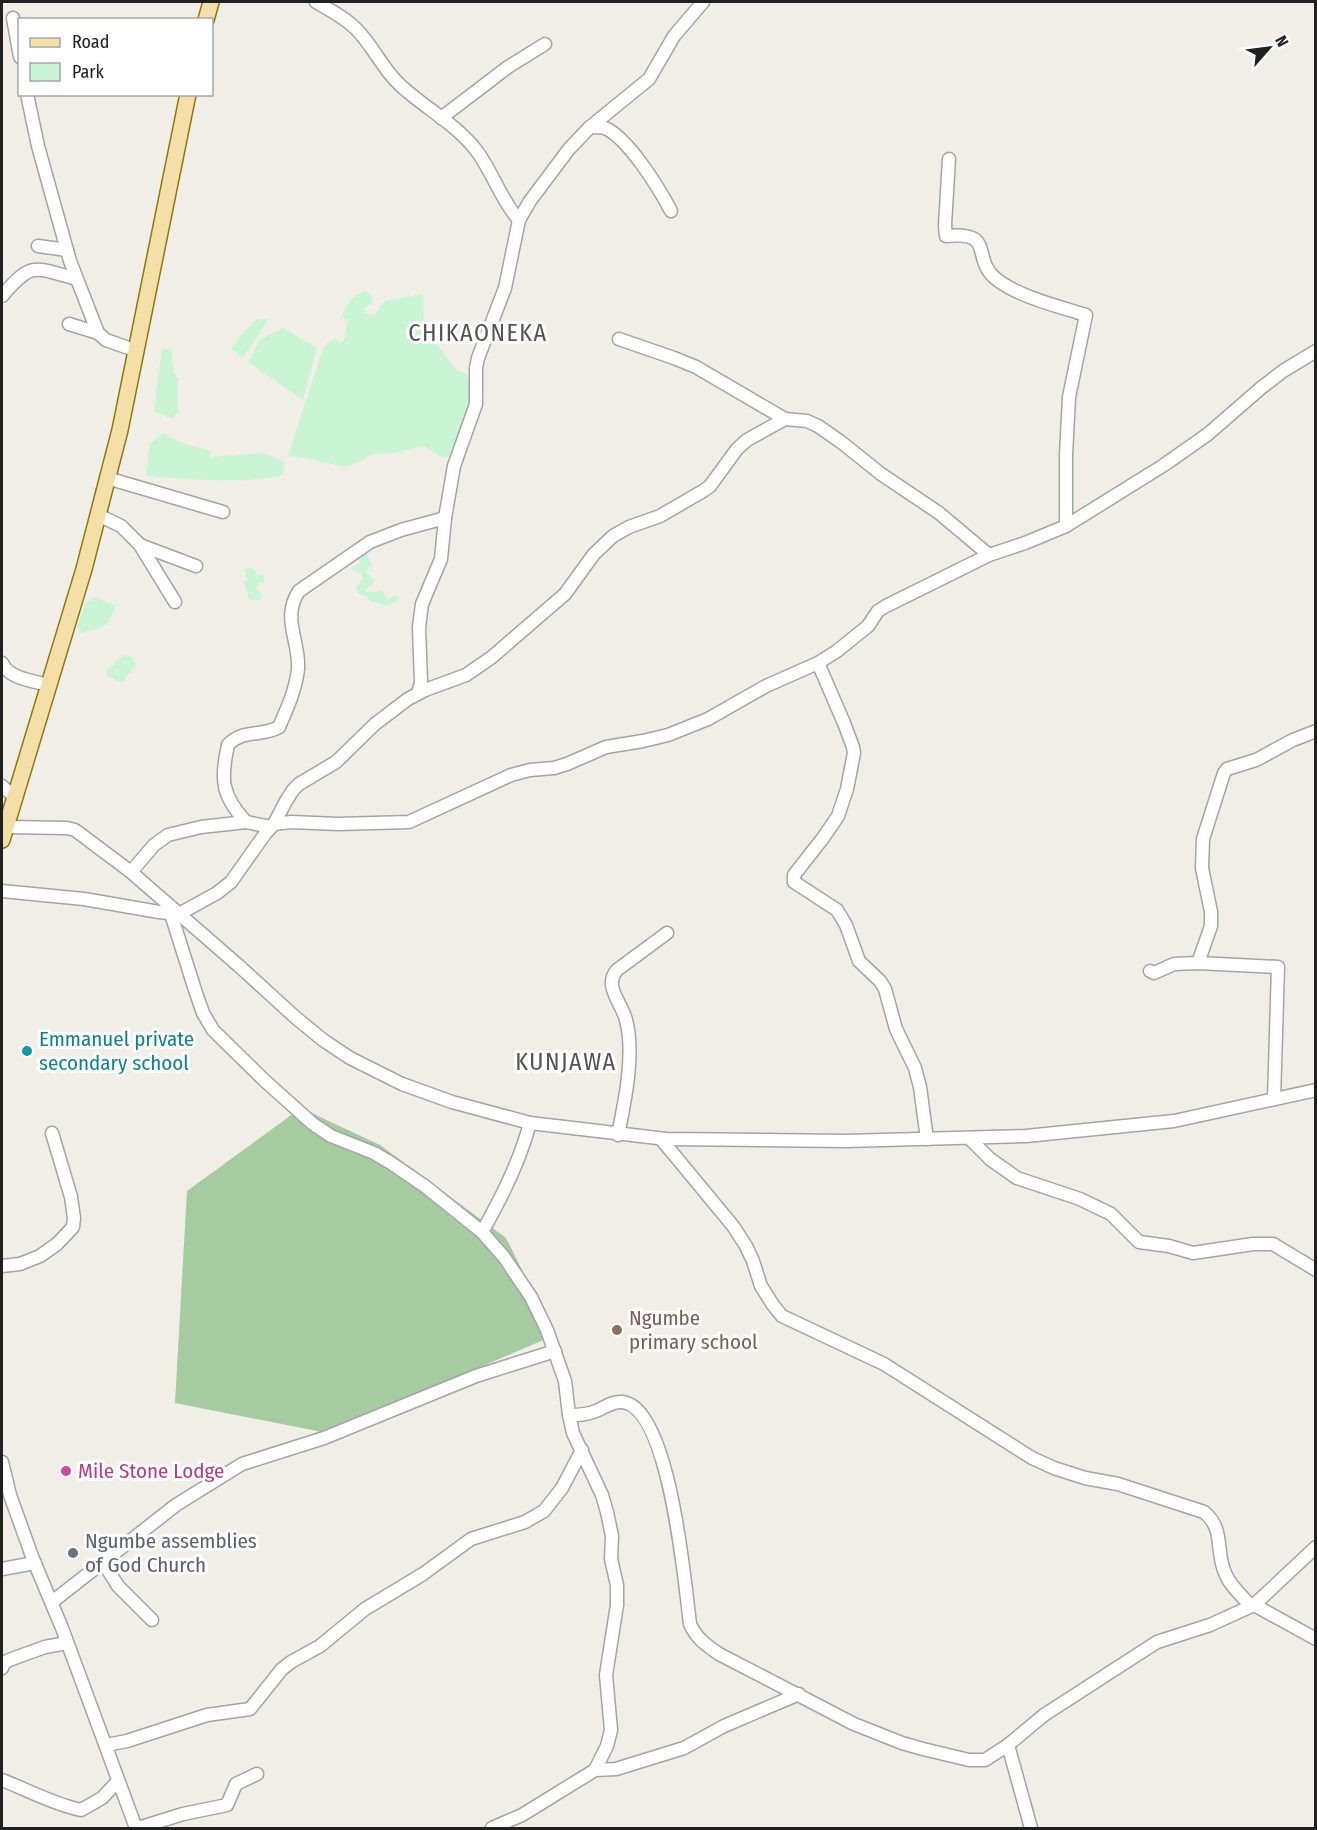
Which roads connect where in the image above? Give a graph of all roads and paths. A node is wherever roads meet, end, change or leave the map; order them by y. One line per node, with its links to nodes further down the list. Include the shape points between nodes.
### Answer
1 (211, 2): 5 (main road)
2 (316, 2): 10 (street, via 351,24 397,82)
3 (703, 2): 11 (street, via 674,36 648,79)
4 (13, 18): 7 (street)
5 (207, 18)
6 (545, 44): 10 (street)
7 (18, 46)
8 (27, 96): 16 (street)
9 (188, 96): 22 (main road)
10 (441, 118): 14 (street, via 476,150 503,200)
11 (590, 127): 13 (street, via 606,129 620,140 652,178); 14 (street, via 556,166)
12 (949, 159): 29 (street, via 946,236 963,234 973,238 981,247 989,272 1001,283 1050,305 1086,315 1069,406)
13 (671, 211)
14 (519, 220): 28 (street, via 505,288 478,358 476,404 454,465)
15 (38, 246): 16 (street)
16 (67, 250): 17 (street)
17 (76, 279): 18 (street, via 33,269 22,274); 20 (street)
18 (2, 296)
19 (69, 324): 20 (street)
20 (98, 333): 22 (street, via 106,340)
21 (619, 339): 24 (street, via 696,367)
22 (137, 351): 25 (main road)
23 (1316, 351): 29 (street, via 1261,388 1209,434)
24 (785, 419): 31 (street, via 818,426 947,519); 37 (street, via 747,440 707,488 660,516 622,530 606,542 565,594 492,657 466,675)
25 (107, 478): 26 (street); 27 (main road)
26 (223, 512)
27 (98, 515): 30 (street, via 121,526); 36 (main road)
28 (445, 519): 37 (street, via 441,559 422,604); 41 (street, via 370,543 299,591 291,617 297,675 280,725 274,730 236,737 228,745 225,791)
29 (1066, 526): 31 (street)
30 (140, 545): 32 (street); 33 (street)
31 (989, 555): 35 (street, via 878,611 868,626)
32 (196, 566)
33 (175, 602)
34 (2, 663): 36 (street, via 12,674)
35 (818, 663): 42 (street, via 668,735 606,747 554,768 511,775 409,822 291,822); 57 (street, via 854,753 838,816 794,875 794,882 837,910 859,961 885,989 896,1029 915,1068)
36 (49, 685): 40 (main road)
37 (418, 693): 42 (street, via 375,724 336,762 299,784)
38 (1316, 731): 48 (street, via 1224,773 1203,839 1202,868 1211,926)
39 (2, 786): 40 (street)
40 (15, 796): 43 (main road)
41 (246, 822): 42 (street); 44 (street, via 168,835)
42 (272, 826): 46 (street, via 231,882)
43 (4, 833): 44 (street, via 72,829)
44 (131, 872): 46 (street)
45 (2, 891): 46 (street)
46 (175, 914): 52 (street, via 323,1040 377,1074 452,1102); 58 (street, via 195,990 213,1030 313,1124 392,1163)
47 (667, 933): 54 (street, via 611,976 630,1039)
48 (1198, 963): 49 (street); 51 (street, via 1278,968)
49 (1150, 971)
50 (1316, 1090): 51 (street)
51 (1274, 1098): 55 (street, via 1174,1121)
52 (530, 1123): 54 (street); 58 (street)
53 (52, 1133): 59 (street, via 70,1197 73,1227 40,1256)
54 (618, 1135): 56 (street)
55 (969, 1138): 57 (street); 60 (street, via 1017,1178 1111,1214 1139,1242 1193,1253 1274,1244)
56 (661, 1139): 57 (street); 70 (street, via 733,1226 750,1254 761,1286 782,1316 884,1364 1032,1458 1085,1478 1118,1484 1204,1512 1216,1526 1225,1574)
57 (927, 1139)
58 (482, 1232): 61 (street, via 531,1297)
59 (2, 1266)
60 (1316, 1270)
61 (555, 1351): 62 (street, via 565,1381); 66 (street, via 476,1376 324,1438 242,1464 176,1505)
62 (569, 1415): 63 (street); 75 (street, via 596,1412 622,1402 639,1411 657,1443 670,1491 694,1634 719,1654)
63 (582, 1450): 76 (street, via 562,1488 544,1511 525,1522 471,1539 365,1609 320,1646 282,1669 250,1709 207,1715); 78 (street, via 603,1495 617,1585 606,1675 611,1730)
64 (2, 1462): 67 (street)
65 (1316, 1547): 70 (street)
66 (103, 1562): 69 (street); 71 (street, via 118,1586)
67 (35, 1563): 68 (street); 69 (street)
68 (2, 1569)
69 (52, 1602): 73 (street)
70 (1252, 1606): 72 (street); 77 (street, via 1157,1642 1044,1715)
71 (152, 1620)
72 (1316, 1639)
73 (67, 1643): 74 (street, via 9,1660); 76 (street)
74 (2, 1668)
75 (799, 1694): 77 (street, via 855,1724 923,1749 985,1760); 78 (street, via 684,1748 616,1769)
76 (106, 1745): 81 (street)
77 (1008, 1745): 84 (street)
78 (595, 1770): 83 (street, via 522,1815)
79 (257, 1774): 82 (street, via 236,1784 227,1805)
80 (2, 1780): 81 (street, via 81,1810 102,1798)
81 (118, 1781): 82 (street)
82 (137, 1828)
83 (492, 1828)
84 (1031, 1828)

